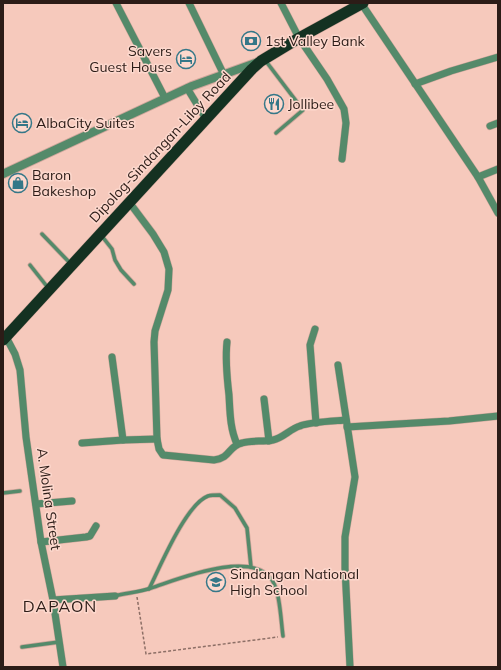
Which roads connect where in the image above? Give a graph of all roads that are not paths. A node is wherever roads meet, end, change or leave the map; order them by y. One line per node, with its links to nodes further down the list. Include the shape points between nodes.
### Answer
1 (116, 3): 11 (street)
2 (189, 3): 8 (street)
3 (280, 3): 5 (street)
4 (362, 3): 5 (highway, Dipolog-Sindangan-Liloy Road); 9 (street)
5 (298, 38): 7 (highway, Dipolog-Sindangan-Liloy Road); 16 (street, via 344,108 346,123)
6 (498, 57): 9 (street, via 451,70)
7 (262, 60): 8 (street); 12 (highway, Dipolog-Sindangan-Liloy Road); 15 (lane, via 303,110)
8 (223, 73): 10 (street)
9 (415, 84): 19 (street)
10 (187, 88): 11 (street); 12 (street)
11 (165, 98): 18 (street)
12 (206, 119): 20 (highway, Dipolog-Sindangan-Liloy Road)
13 (498, 123): 14 (street)
14 (490, 126)
15 (276, 133)
16 (342, 159)
17 (498, 169): 19 (street)
18 (3, 174)
19 (478, 177): 21 (street)
20 (129, 202): 23 (highway, Dipolog-Sindangan-Liloy Road); 37 (street, via 160,246 169,269 168,290 154,342)
21 (498, 213)
22 (42, 234): 25 (lane)
23 (100, 234): 25 (highway, Dipolog-Sindangan-Liloy Road); 26 (lane, via 112,249 121,270)
24 (30, 265): 27 (lane)
25 (72, 265): 27 (highway, Dipolog-Sindangan-Liloy Road)
26 (134, 284)
27 (49, 289): 29 (highway, Dipolog-Sindangan-Liloy Road)
28 (315, 329): 35 (street, via 310,345)
29 (4, 338): 45 (street, A. Molina Street, via 18,361 20,370)
30 (227, 342): 41 (street, via 232,435)
31 (112, 357): 38 (street)
32 (338, 365): 36 (street)
33 (264, 399): 39 (street)
34 (498, 416): 36 (street, via 449,421)
35 (316, 423): 36 (street); 39 (street, via 303,424 278,439)
36 (347, 423): 56 (street, via 355,477 345,537 344,568)
37 (157, 439): 38 (street); 41 (street, via 162,455 214,460 227,456)
38 (123, 440): 40 (street)
39 (269, 441): 41 (street)
40 (82, 443)
41 (236, 444)
42 (20, 491): 43 (lane)
43 (3, 493)
44 (72, 501): 45 (street)
45 (36, 504): 47 (street, A. Molina Street)
46 (96, 526): 47 (street, via 90,536)
47 (41, 542): 51 (street, A. Molina Street)
48 (251, 567): 49 (lane, via 206,570); 49 (lane, via 247,528 235,508 220,495 207,496 186,516); 52 (lane, via 268,575 277,590)
49 (149, 589): 50 (lane)
50 (115, 596): 51 (street)
51 (53, 600): 53 (street, A. Molina Street)
52 (283, 636)
53 (59, 642): 54 (lane); 55 (street, A. Molina Street)
54 (22, 647)
55 (63, 667)
56 (350, 667)

